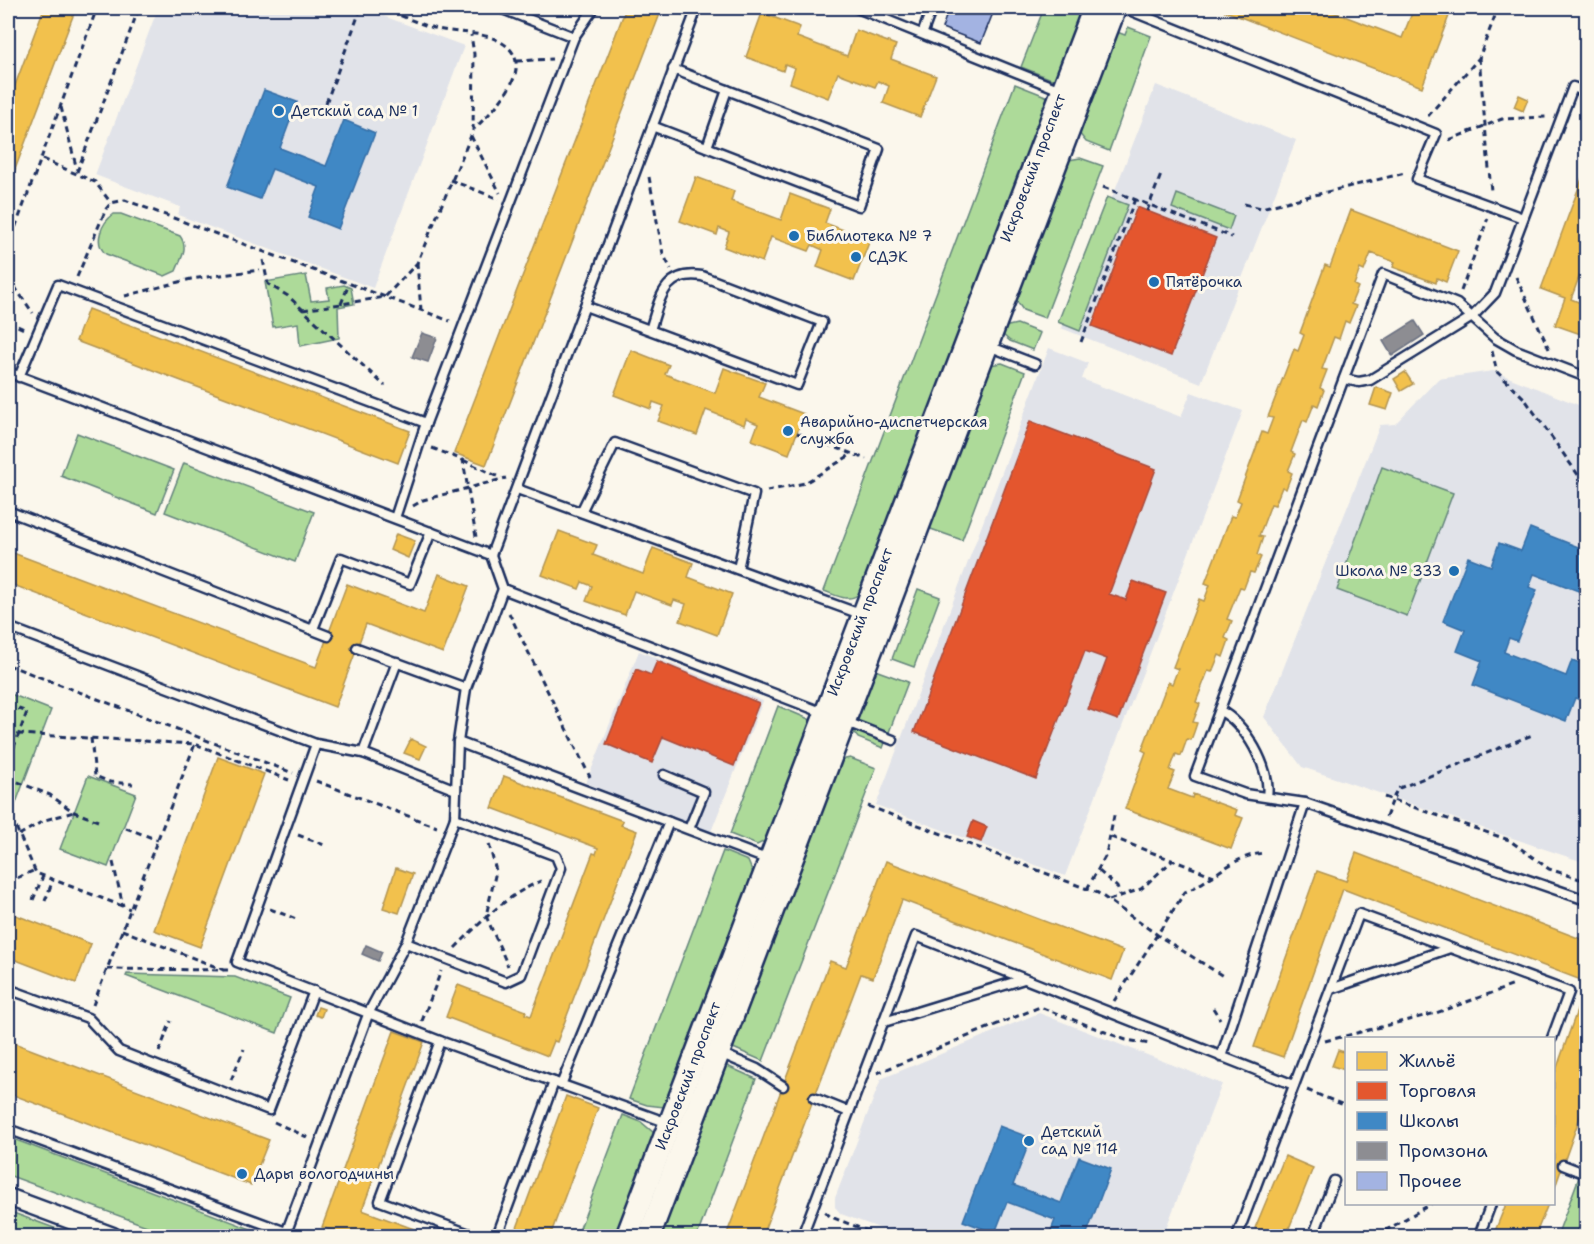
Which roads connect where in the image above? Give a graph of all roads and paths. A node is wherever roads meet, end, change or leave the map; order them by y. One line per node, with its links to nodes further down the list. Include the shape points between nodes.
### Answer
1 (97, 8): 26 (path)
2 (139, 8): 38 (path)
3 (361, 8): 25 (path)
4 (381, 8): 16 (path, via 436,28)
5 (500, 8): 17 (lane)
6 (594, 8): 17 (lane)
7 (681, 8): 14 (lane)
8 (857, 8): 15 (lane)
9 (932, 8): 15 (lane)
10 (1094, 8): 24 (street, Искровский проспект)
11 (1114, 8): 24 (street, Искровский проспект)
12 (1124, 8): 30 (lane)
13 (1498, 8): 19 (path)
14 (696, 10): 21 (lane)
15 (922, 32): 24 (lane)
16 (471, 35): 20 (path, via 496,39 509,48); 31 (path)
17 (574, 37): 18 (lane)
18 (566, 57): 20 (path); 69 (lane)
19 (1479, 58): 28 (path); 30 (path)
20 (517, 61): 31 (path, via 508,91)
21 (673, 69): 22 (lane); 29 (lane)
22 (727, 90): 33 (lane); 33 (lane, via 879,149 859,206)
23 (1587, 92): 27 (lane, via 1573,87)
24 (1072, 94): 64 (street, Искровский проспект)
25 (326, 103)
26 (60, 105): 36 (path); 38 (path)
27 (1562, 116): 28 (path, via 1502,119); 48 (lane)
28 (1486, 125): 34 (path); 46 (path)
29 (652, 126): 33 (lane); 35 (lane)
30 (1419, 126): 34 (lane, via 1436,134)
31 (473, 131): 32 (path)
32 (471, 136): 40 (path); 40 (path, via 503,200)
33 (706, 147)
34 (1431, 147): 37 (lane)
35 (643, 149): 56 (path, via 663,254); 63 (lane)
36 (41, 159): 38 (path); 50 (path)
37 (1421, 169): 44 (path, via 1261,208); 46 (lane, via 1417,179)
38 (77, 172): 43 (path, via 95,182)
39 (1162, 172): 45 (path)
40 (450, 180): 53 (path)
41 (1103, 187): 42 (path)
42 (1135, 199): 45 (path); 73 (path)
43 (111, 203): 57 (path, via 125,201); 58 (path)
44 (1244, 204)
45 (1150, 205): 47 (path); 49 (path)
46 (1492, 207): 48 (lane); 62 (path)
47 (1147, 211)
48 (1523, 218): 54 (lane)
49 (1232, 237)
50 (8, 247)
51 (8, 256): 70 (path, via 12,283)
52 (263, 260): 65 (path, via 268,284)
53 (417, 263): 59 (path); 66 (path)
54 (1506, 263): 67 (lane, via 1495,293); 75 (path, via 1513,269 1549,344)
55 (260, 270): 60 (path, via 191,279)
56 (675, 278): 71 (lane, via 665,288); 71 (lane, via 687,274 702,276 822,322 797,385)
57 (349, 284): 59 (path); 61 (path)
58 (72, 290): 60 (lane); 70 (lane, via 58,285)
59 (385, 297): 61 (path); 66 (path)
60 (103, 301): 82 (lane)
61 (341, 304): 65 (path)
62 (1457, 304): 67 (lane); 80 (lane, via 1383,274)
63 (585, 306): 71 (lane); 88 (lane)
64 (990, 307): 74 (street, Искровский проспект); 102 (street, Искровский проспект)
65 (303, 310): 81 (path)
66 (421, 310): 69 (path)
67 (1473, 317): 72 (lane); 80 (lane, via 1370,380)
68 (8, 322): 70 (path)
69 (463, 326): 82 (lane)
70 (39, 329): 78 (lane)
71 (650, 330)
72 (1495, 338): 75 (lane); 90 (path, via 1492,349 1497,372 1524,398)
73 (1081, 342)
74 (986, 345): 76 (lane); 102 (street, Искровский проспект)
75 (1550, 363): 79 (lane)
76 (1035, 364)
77 (8, 372): 78 (lane)
78 (19, 377): 96 (lane)
79 (1587, 377)
80 (1344, 379): 111 (lane)
81 (385, 386)
82 (426, 423): 84 (lane)
83 (797, 433): 85 (path)
84 (420, 443): 87 (path); 96 (lane)
85 (852, 454): 86 (path); 93 (path, via 805,483)
86 (866, 459)
87 (463, 460): 89 (path); 91 (path)
88 (523, 474): 89 (path); 92 (lane)
89 (503, 479): 91 (path)
90 (1587, 486)
91 (467, 488): 96 (path, via 423,500); 98 (path)
92 (517, 489): 95 (lane); 99 (lane)
93 (754, 494): 95 (lane, via 615,443); 100 (lane)
94 (8, 511): 104 (lane)
95 (581, 512): 100 (lane)
96 (395, 518): 97 (lane)
97 (431, 532): 98 (lane); 104 (lane, via 410,584 341,558)
98 (478, 550): 99 (lane)
99 (491, 555): 101 (lane)
100 (738, 569): 102 (lane)
101 (502, 589): 109 (lane); 112 (lane); 127 (path, via 509,614)
102 (872, 619): 112 (street, Искровский проспект)
103 (8, 627): 119 (lane)
104 (313, 629): 105 (lane)
105 (328, 636)
106 (357, 648): 107 (lane)
107 (397, 662): 109 (lane); 120 (lane)
108 (8, 665): 124 (path)
109 (466, 687): 117 (lane)
110 (8, 705): 113 (path, via 27,712)
111 (1220, 711): 128 (lane, via 1239,723 1267,773); 128 (lane, via 1195,776 1245,794)
112 (834, 717): 116 (lane); 150 (street, Искровский проспект); 198 (street, Искровский проспект)
113 (18, 734): 115 (path); 121 (path)
114 (1532, 735): 130 (path, via 1396,789)
115 (91, 738): 118 (path); 125 (path, via 95,776)
116 (893, 740)
117 (458, 742): 126 (lane); 127 (lane)
118 (195, 744): 124 (path); 147 (path)
119 (316, 744): 120 (lane); 124 (lane)
120 (363, 753): 126 (lane)
121 (8, 763)
122 (664, 775): 141 (lane, via 704,792)
123 (8, 778): 134 (path, via 50,795)
124 (303, 781): 143 (path); 177 (lane)
125 (133, 784)
126 (456, 790): 135 (lane)
127 (598, 795): 138 (lane)
128 (1267, 796): 131 (lane)
129 (1384, 797): 130 (path)
130 (1392, 800): 142 (path); 159 (path, via 1509,840 1549,869)
131 (1305, 803): 142 (lane); 200 (lane)
132 (868, 806): 161 (path)
133 (1115, 811): 146 (path)
134 (74, 812): 136 (path); 145 (path, via 45,820)
135 (455, 818): 140 (lane); 143 (lane)
136 (98, 821)
137 (8, 822): 145 (path, via 15,825)
138 (669, 822): 141 (lane); 203 (lane)
139 (126, 828): 147 (path)
140 (485, 829): 155 (lane, via 556,856); 170 (path, via 496,871)
141 (689, 830): 150 (lane)
142 (1382, 830): 165 (lane)
143 (449, 831): 174 (lane)
144 (293, 833): 148 (path)
145 (19, 835): 153 (path)
146 (1111, 837): 151 (path); 154 (path)
147 (158, 840): 169 (path)
148 (327, 846)
149 (1264, 853): 157 (path, via 1232,862)
150 (769, 860): 198 (street, Искровский проспект)
151 (1173, 860): 157 (path); 162 (path, via 1141,889)
152 (113, 862): 167 (path)
153 (35, 870): 156 (path); 160 (path)
154 (1098, 871): 161 (path); 162 (path, via 1117,887)
155 (559, 874): 170 (path, via 517,891); 181 (lane, via 521,975)
156 (43, 876): 158 (path); 163 (path)
157 (1214, 876): 173 (path, via 1185,892)
158 (54, 880): 166 (path); 167 (path)
159 (1587, 881)
160 (8, 882)
161 (1087, 889): 164 (path)
162 (1121, 897): 164 (path)
163 (33, 900)
164 (1109, 900): 173 (path)
165 (1587, 900)
166 (45, 901)
167 (123, 906): 169 (path)
168 (266, 908): 171 (path)
169 (130, 909): 172 (path)
170 (486, 916): 176 (path); 181 (path)
171 (299, 920)
172 (122, 930): 178 (path); 179 (path)
173 (1159, 936): 180 (path); 188 (path)
174 (406, 943): 176 (lane); 187 (lane)
175 (1450, 948): 183 (lane); 184 (lane); 184 (lane, via 1359,914)
176 (446, 959): 181 (lane, via 506,982); 192 (path)
177 (237, 962): 179 (path); 186 (lane)
178 (107, 969): 179 (path); 189 (path)
179 (228, 971)
180 (1223, 976)
181 (513, 978)
182 (1024, 979): 188 (lane); 191 (lane); 191 (lane, via 916,936)
183 (1533, 979): 193 (lane, via 1569,992); 196 (path, via 1436,1013)
184 (1331, 989): 196 (lane)
185 (8, 991): 189 (lane)
186 (314, 991): 187 (lane); 208 (lane)
187 (369, 1012): 192 (lane); 212 (lane)
188 (1106, 1012): 194 (lane)
189 (88, 1018): 208 (lane, via 119,1051)
190 (171, 1021): 199 (path)
191 (884, 1022): 202 (lane)
192 (418, 1031): 195 (lane)
193 (1552, 1037)
194 (1176, 1039): 200 (lane); 202 (path, via 1151,1045 1126,1040 1040,1006)
195 (440, 1041): 203 (lane); 224 (lane, via 380,1202)
196 (1310, 1045): 204 (lane)
197 (244, 1049): 201 (path)
198 (709, 1049): 205 (lane, via 757,1069); 210 (street, Искровский проспект)
199 (159, 1052)
200 (1221, 1058): 204 (lane)
201 (232, 1080)
202 (862, 1080): 209 (lane)
203 (558, 1083): 210 (lane); 225 (lane)
204 (1294, 1085): 207 (path); 230 (lane)
205 (783, 1086)
206 (814, 1098): 209 (lane)
207 (1345, 1105)
208 (268, 1110): 212 (path, via 275,1124)
209 (849, 1112): 217 (lane)
210 (679, 1127): 226 (street, Искровский проспект); 227 (street, Искровский проспект)
211 (8, 1129): 220 (lane)
212 (320, 1142): 220 (lane)
213 (1563, 1165): 214 (lane)
214 (1587, 1174)
215 (1334, 1181): 231 (lane)
216 (8, 1197): 223 (street)
217 (815, 1202): 228 (lane); 229 (path, via 831,1217)
218 (1428, 1205): 232 (path)
219 (1490, 1205): 233 (lane)
220 (285, 1234)
221 (8, 1235): 222 (path)
222 (50, 1236)
223 (113, 1236)
224 (475, 1236)
225 (497, 1236)
226 (627, 1236)
227 (649, 1236)
228 (802, 1236)
229 (881, 1236)
230 (1237, 1236)
231 (1312, 1236)
232 (1376, 1236)
233 (1479, 1236)

